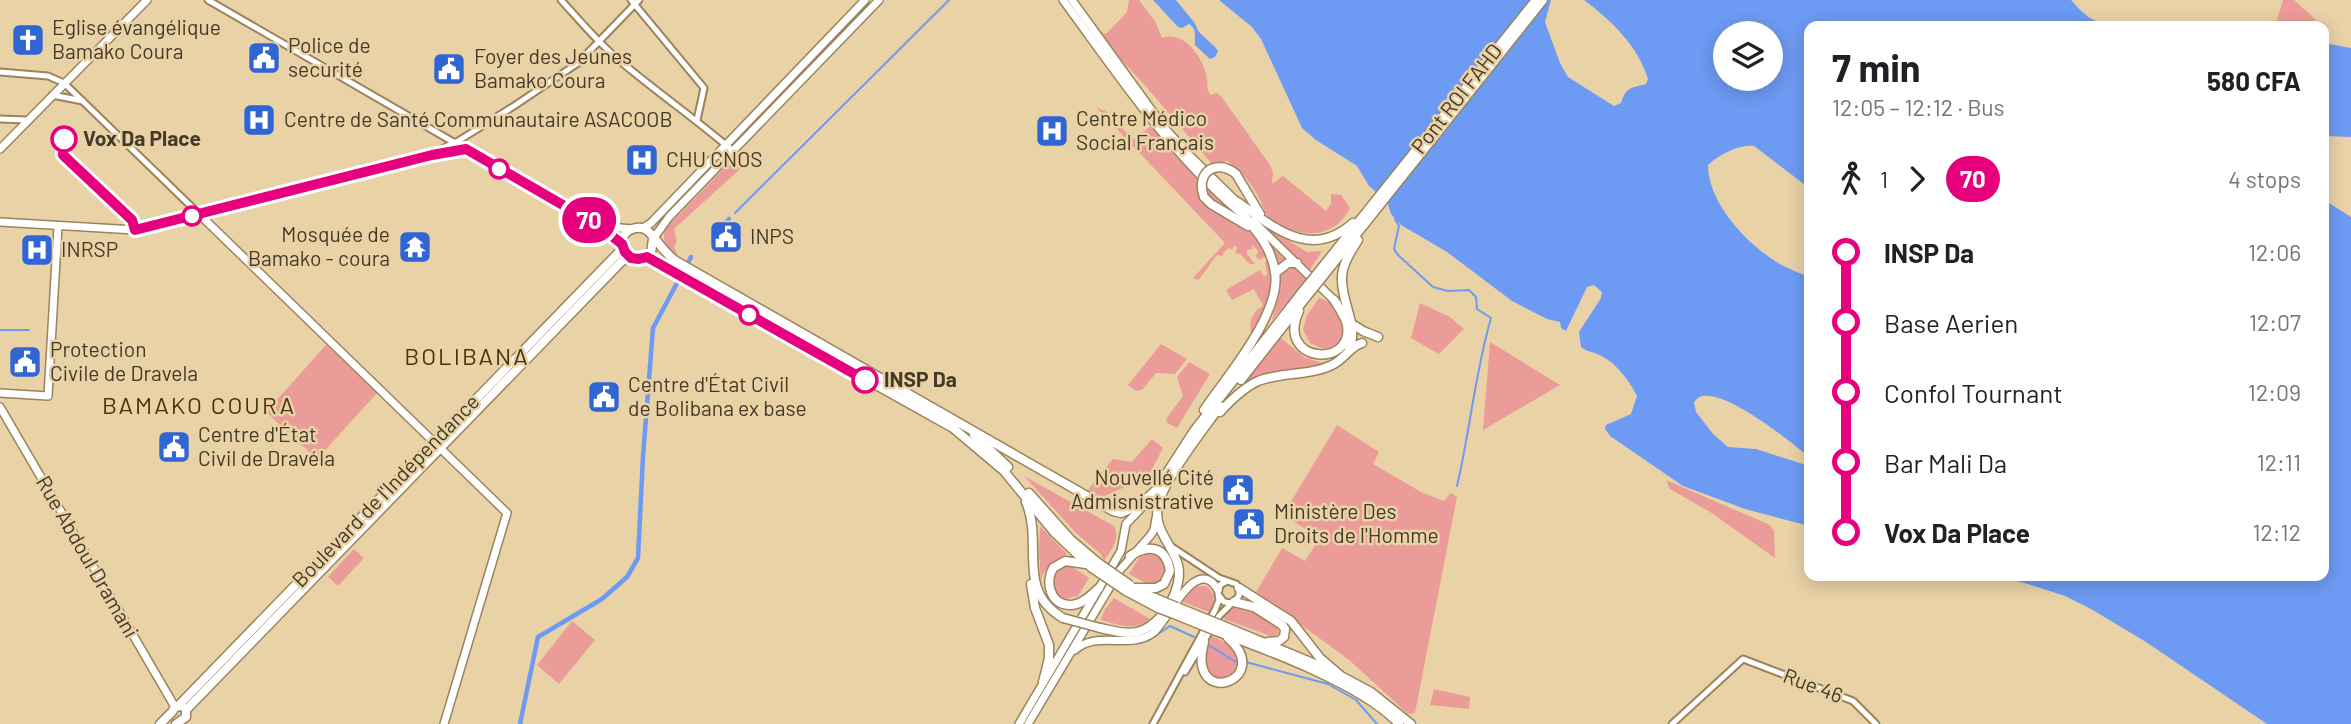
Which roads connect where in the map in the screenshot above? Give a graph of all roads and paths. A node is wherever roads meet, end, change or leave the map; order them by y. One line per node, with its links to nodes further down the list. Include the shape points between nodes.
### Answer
1 (147, 0): 13 (main road)
2 (208, 0): 19 (street)
3 (561, 0): 11 (street)
4 (865, 0): 20 (main road)
5 (879, 0): 20 (main road)
6 (1063, 0): 27 (main road, via 1161,131)
7 (1072, 0): 24 (main road, via 1163,126)
8 (1536, 0): 25 (highway, Pont ROI FAHD)
9 (1543, 0): 25 (highway)
10 (635, 2): 11 (street); 18 (street, via 704,88)
11 (599, 42): 18 (street); 19 (street, via 578,63)
12 (0, 72): 13 (street, via 48,76)
13 (64, 83): 14 (main road); 15 (street)
14 (52, 95): 15 (street); 17 (main road)
15 (85, 102): 26 (street)
16 (0, 119): 17 (street)
17 (27, 120): 21 (main road)
18 (697, 120): 20 (street)
19 (455, 143): 22 (main road); 23 (main road)
20 (730, 148): 33 (main road); 34 (main road)
21 (0, 149)
22 (466, 149): 23 (main road); 31 (main road)
23 (432, 155): 26 (main road)
24 (1236, 201): 29 (highway)
25 (1377, 204): 29 (highway, via 1326,239 1296,239); 41 (highway, bridge); 44 (highway, via 1342,272)
26 (199, 214): 30 (main road, via 135,230); 55 (main road)
27 (1244, 216): 29 (main road); 39 (highway, via 1266,244)
28 (0, 222): 30 (main road)
29 (1263, 225): 38 (main road); 43 (highway, bridge, via 1236,174 1218,167 1205,174 1201,181 1205,197 1248,227 1267,254)
30 (58, 226): 50 (main road, via 48,396)
31 (599, 226): 32 (main road); 35 (main road)
32 (632, 229): 33 (highway); 35 (highway)
33 (643, 229): 34 (highway)
34 (653, 239): 36 (highway); 40 (highway)
35 (622, 246): 37 (highway); 55 (highway, Boulevard de l'Indépendance)
36 (647, 257): 37 (highway); 40 (highway)
37 (631, 258): 55 (highway, Boulevard de l'Indépendance, via 622,261)
38 (1297, 263): 39 (highway, via 1287,263); 42 (main road)
39 (1275, 273): 43 (highway)
40 (689, 274): 52 (highway); 57 (highway, via 953,428 1004,471)
41 (1306, 295): 42 (highway, via 1295,334 1303,348 1317,355 1336,350 1346,336 1345,318); 53 (highway); 54 (highway)
42 (1334, 300): 44 (main road)
43 (1273, 301): 54 (highway)
44 (1352, 324): 45 (highway); 46 (highway)
45 (1353, 335): 47 (highway); 49 (highway)
46 (1378, 337)
47 (1362, 342): 48 (highway); 49 (highway)
48 (1372, 347)
49 (1349, 350): 53 (highway, via 1329,367 1250,385)
50 (0, 393)
51 (0, 407): 76 (main road, Rue Abdoul Dramani)
52 (961, 424): 56 (highway, via 1113,511 1139,506); 62 (highway, via 988,446)
53 (1204, 430): 58 (highway)
54 (1194, 432): 56 (highway)
55 (437, 445): 76 (highway, Boulevard de l'Indépendance); 79 (main road, via 508,513)
56 (1156, 490): 64 (main road, via 1129,518 1121,551)
57 (1021, 492): 61 (highway, via 1032,519); 62 (highway, via 1054,531)
58 (1157, 507): 59 (highway); 60 (main road, via 1154,530)
59 (1166, 541): 61 (highway, bridge, via 1177,563 1179,579 1174,594 1149,628 1135,633 1100,628 1051,611 1036,588); 63 (street, via 1179,554)
60 (1130, 556): 65 (highway, via 1145,549 1157,550 1167,558 1170,570 1164,584 1156,588); 72 (main road)
61 (1032, 563): 75 (highway, via 1032,597 1049,645)
62 (1092, 565): 64 (highway, via 1065,561 1053,568 1048,584 1051,593 1070,605); 65 (highway, bridge)
63 (1227, 581): 66 (street); 67 (street)
64 (1099, 588): 75 (main road)
65 (1130, 588): 69 (highway, bridge)
66 (1239, 588): 68 (street); 73 (highway, via 1291,621)
67 (1218, 592): 68 (street, via 1222,601); 72 (main road, via 1212,582 1195,582 1182,591 1154,632 1131,641 1084,643); 74 (street, via 1215,610)
68 (1233, 602): 70 (highway, via 1254,607 1284,629 1279,641); 71 (street)
69 (1219, 630): 70 (highway); 71 (highway, via 1243,656 1240,671 1231,680 1216,682 1203,671); 83 (highway, via 1334,680)
70 (1263, 641): 73 (highway)
71 (1204, 642): 74 (street)
72 (1067, 658): 81 (main road)
73 (1341, 676): 84 (highway, via 1371,692)
74 (1178, 680): 82 (street)
75 (1043, 682): 80 (main road)
76 (178, 709): 77 (highway, via 186,717); 78 (highway, Boulevard de l'Indépendance)
77 (180, 723)
78 (160, 724)
79 (444, 724)
80 (1019, 724)
81 (1028, 724)
82 (1153, 724)
83 (1399, 724)
84 (1412, 724)
85 (1672, 724): 86 (street, Rue 46, via 1743,659 1853,701)
86 (1876, 724)

